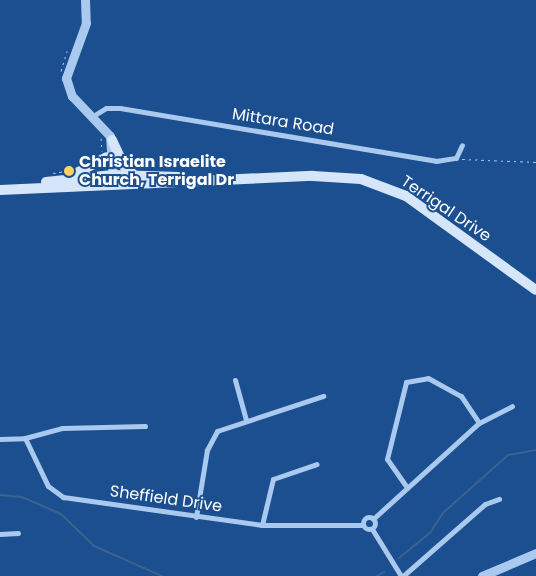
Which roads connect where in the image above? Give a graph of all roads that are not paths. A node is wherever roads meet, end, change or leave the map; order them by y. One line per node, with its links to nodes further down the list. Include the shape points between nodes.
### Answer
1 (85, 0): 2 (street, via 86,23 66,78 72,96)
2 (93, 116): 3 (street); 5 (street, Mittara Road, via 113,107 436,161 456,158)
3 (105, 130): 4 (street); 6 (street)
4 (112, 140): 7 (main road, via 124,166); 8 (street)
5 (462, 146)
6 (106, 157): 8 (street); 11 (main road, via 89,170)
7 (134, 175): 8 (main road, Terrigal Drive); 9 (main road, Terrigal Drive)
8 (110, 176): 10 (main road); 11 (main road, Terrigal Drive)
9 (210, 180): 10 (main road, Terrigal Drive); 13 (main road, Terrigal Drive, via 313,176 384,186 445,223)
10 (162, 183): 11 (main road, Terrigal Drive)
11 (52, 185): 12 (main road, Terrigal Drive)
12 (0, 189)
13 (536, 290)
14 (234, 380): 17 (street)
15 (323, 396): 17 (street)
16 (512, 406): 18 (street)
17 (246, 420): 25 (street, via 213,436)
18 (479, 423): 23 (street); 23 (street, via 469,404 453,392 424,377 406,382 387,459)
19 (144, 426): 20 (street, via 62,428)
20 (25, 438): 21 (street); 25 (street, Sheffield Drive, via 45,481 57,495)
21 (0, 439)
22 (317, 464): 27 (street, via 273,479)
23 (406, 486): 26 (street)
24 (499, 499): 33 (street, via 485,504)
25 (196, 517): 27 (street, Sheffield Drive)
26 (373, 519): 28 (street, via 366,518); 29 (street)
27 (262, 525): 28 (street, Sheffield Drive)
28 (363, 525): 29 (street)
29 (372, 529): 33 (street)
30 (18, 533): 31 (street)
31 (0, 534)
32 (536, 553): 34 (street)
33 (402, 576)
34 (482, 576)

